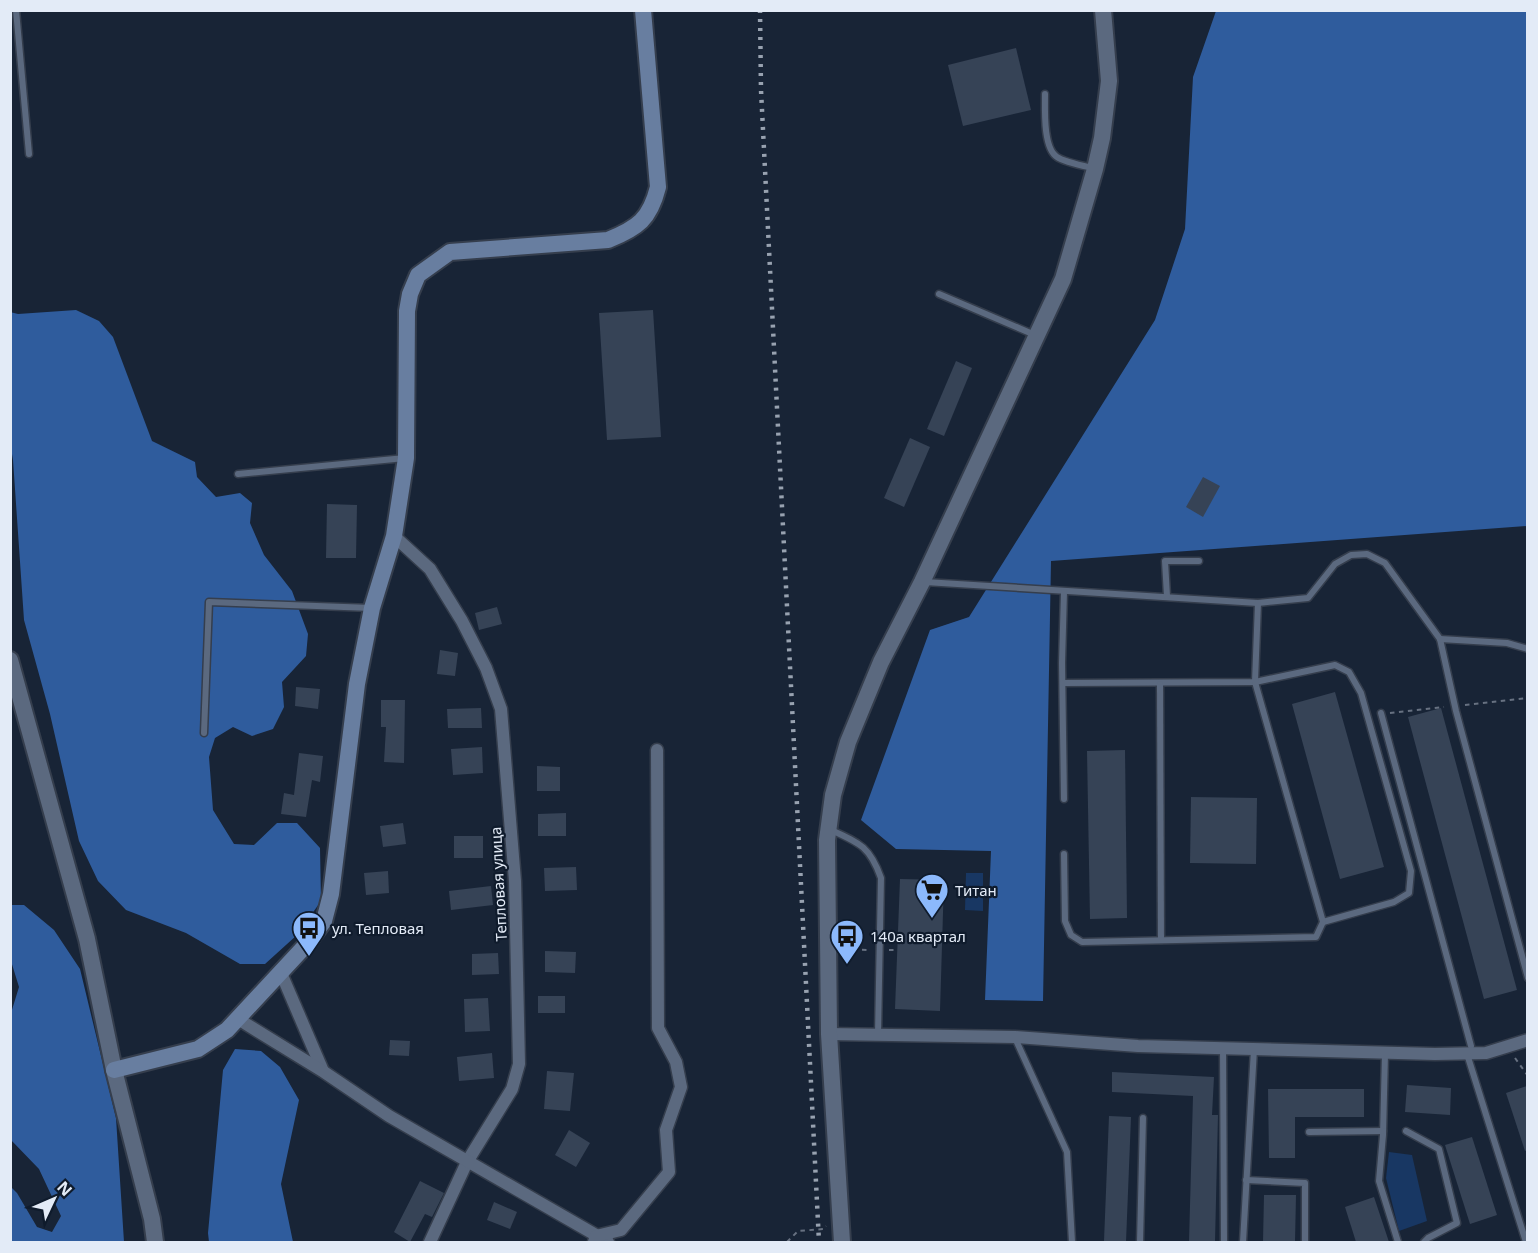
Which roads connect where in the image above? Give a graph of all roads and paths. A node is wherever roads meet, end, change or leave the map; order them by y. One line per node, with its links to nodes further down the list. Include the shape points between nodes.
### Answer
1 (16, 10): 5 (lane)
2 (643, 10): 9 (main road, via 658,187 654,204 646,218 630,231 608,240 450,252 418,275 407,311)
3 (1103, 10): 6 (street, via 1109,81)
4 (1045, 94): 6 (lane, via 1050,148 1057,157)
5 (29, 154)
6 (1095, 169): 8 (street, via 1063,279)
7 (939, 294): 8 (lane)
8 (1036, 336): 13 (street)
9 (406, 458): 10 (lane); 11 (main road)
10 (238, 474)
11 (394, 536): 17 (main road); 51 (street, Тепловая улица, via 430,569 486,668 501,709 514,881 519,1064 512,1089)
12 (1199, 561): 15 (lane, via 1165,561)
13 (922, 582): 14 (lane); 28 (street, via 880,662 848,742)
14 (1064, 592): 15 (lane); 22 (lane)
15 (1167, 596): 16 (lane)
16 (1258, 603): 18 (lane, via 1308,598 1335,564 1351,555 1367,554 1385,563); 21 (lane)
17 (372, 608): 25 (lane, via 209,602); 34 (main road, via 357,684 331,894 324,921)
18 (1440, 639): 19 (lane, via 1507,643); 35 (lane)
19 (1527, 649)
20 (10, 660): 45 (street, via 87,939)
21 (1255, 682): 23 (lane); 30 (lane); 30 (lane, via 1335,664 1349,672 1361,693 1411,871 1409,893 1394,902)
22 (1063, 683): 23 (lane); 27 (lane)
23 (1160, 684): 31 (lane)
24 (1381, 713): 43 (lane)
25 (204, 733)
26 (657, 750): 54 (street, via 658,1028 676,1062 681,1087 666,1130 669,1172 621,1230)
27 (1064, 799)
28 (828, 829): 37 (street); 38 (lane, via 856,841 875,859 881,878)
29 (1064, 854): 31 (lane, via 1065,921 1071,935 1082,942)
30 (1323, 922): 31 (lane, via 1316,937)
31 (1161, 940)
32 (842, 950): 33 (path)
33 (864, 950)
34 (281, 973): 36 (main road); 46 (street)
35 (1527, 978)
36 (238, 1019): 45 (main road, via 198,1049); 46 (street)
37 (829, 1034): 38 (street); 59 (street)
38 (878, 1035): 39 (street)
39 (1015, 1037): 41 (street); 60 (lane, via 1067,1152)
40 (1527, 1040): 43 (street, via 1500,1050)
41 (1223, 1048): 42 (street); 62 (lane)
42 (1254, 1049): 44 (street); 52 (lane)
43 (1469, 1050): 44 (street); 67 (lane)
44 (1385, 1054): 48 (lane)
45 (114, 1070): 55 (street)
46 (324, 1072): 51 (street)
47 (1143, 1118): 61 (lane)
48 (1383, 1131): 50 (lane); 65 (lane, via 1379,1181)
49 (1406, 1131): 66 (lane, via 1439,1149 1457,1222)
50 (1309, 1132)
51 (467, 1162): 54 (street); 56 (street, Тепловая улица)
52 (1246, 1180): 63 (lane); 64 (lane, via 1305,1182)
53 (827, 1225): 58 (path, via 824,1229 798,1231)
54 (595, 1239): 57 (street)
55 (155, 1242)
56 (430, 1242)
57 (608, 1242)
58 (787, 1242)
59 (842, 1242)
60 (1072, 1242)
61 (1140, 1242)
62 (1224, 1242)
63 (1243, 1242)
64 (1305, 1242)
65 (1398, 1242)
66 (1424, 1242)
67 (1526, 1242)

